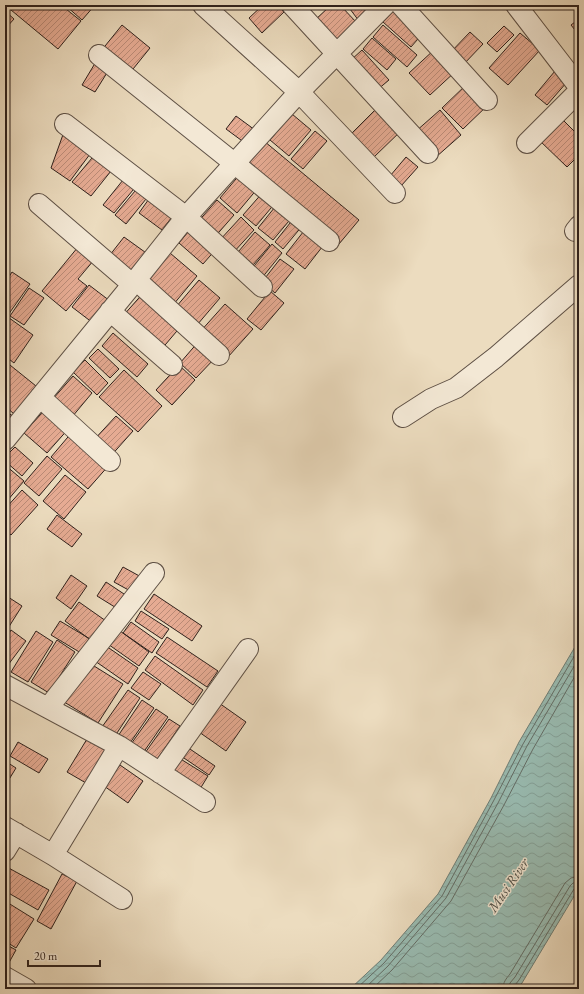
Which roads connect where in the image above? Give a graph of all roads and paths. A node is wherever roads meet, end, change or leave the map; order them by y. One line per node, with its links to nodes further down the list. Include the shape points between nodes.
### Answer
1 (203, 5): 10 (street)
2 (292, 5): 6 (street)
3 (386, 5): 6 (street)
4 (401, 5): 11 (street)
5 (516, 5): 8 (street)
6 (338, 54): 10 (street); 14 (street)
7 (99, 55): 15 (street)
8 (579, 87)
9 (579, 91): 13 (street)
10 (300, 92): 15 (street); 16 (street)
11 (487, 100)
12 (64, 124): 18 (street)
13 (527, 143)
14 (428, 153)
15 (234, 163): 18 (street); 19 (street)
16 (395, 193)
17 (39, 204): 20 (street)
18 (186, 217): 20 (street); 22 (street)
19 (329, 241)
20 (134, 282): 23 (street); 24 (street)
21 (579, 285): 27 (street, via 456,388 431,399)
22 (262, 287)
23 (110, 311): 25 (street); 26 (street)
24 (219, 356)
25 (172, 365)
26 (40, 397): 28 (street); 29 (street)
27 (403, 417)
28 (5, 440)
29 (110, 462)
30 (154, 573): 33 (street)
31 (248, 648): 35 (street)
32 (5, 685): 33 (street)
33 (48, 708): 34 (street)
34 (119, 746): 35 (street); 39 (street)
35 (160, 772): 36 (street)
36 (205, 802)
37 (10, 830): 38 (street); 39 (street)
38 (5, 851)
39 (53, 855): 40 (street)
40 (122, 899)
41 (5, 977): 42 (street)
42 (26, 989)

